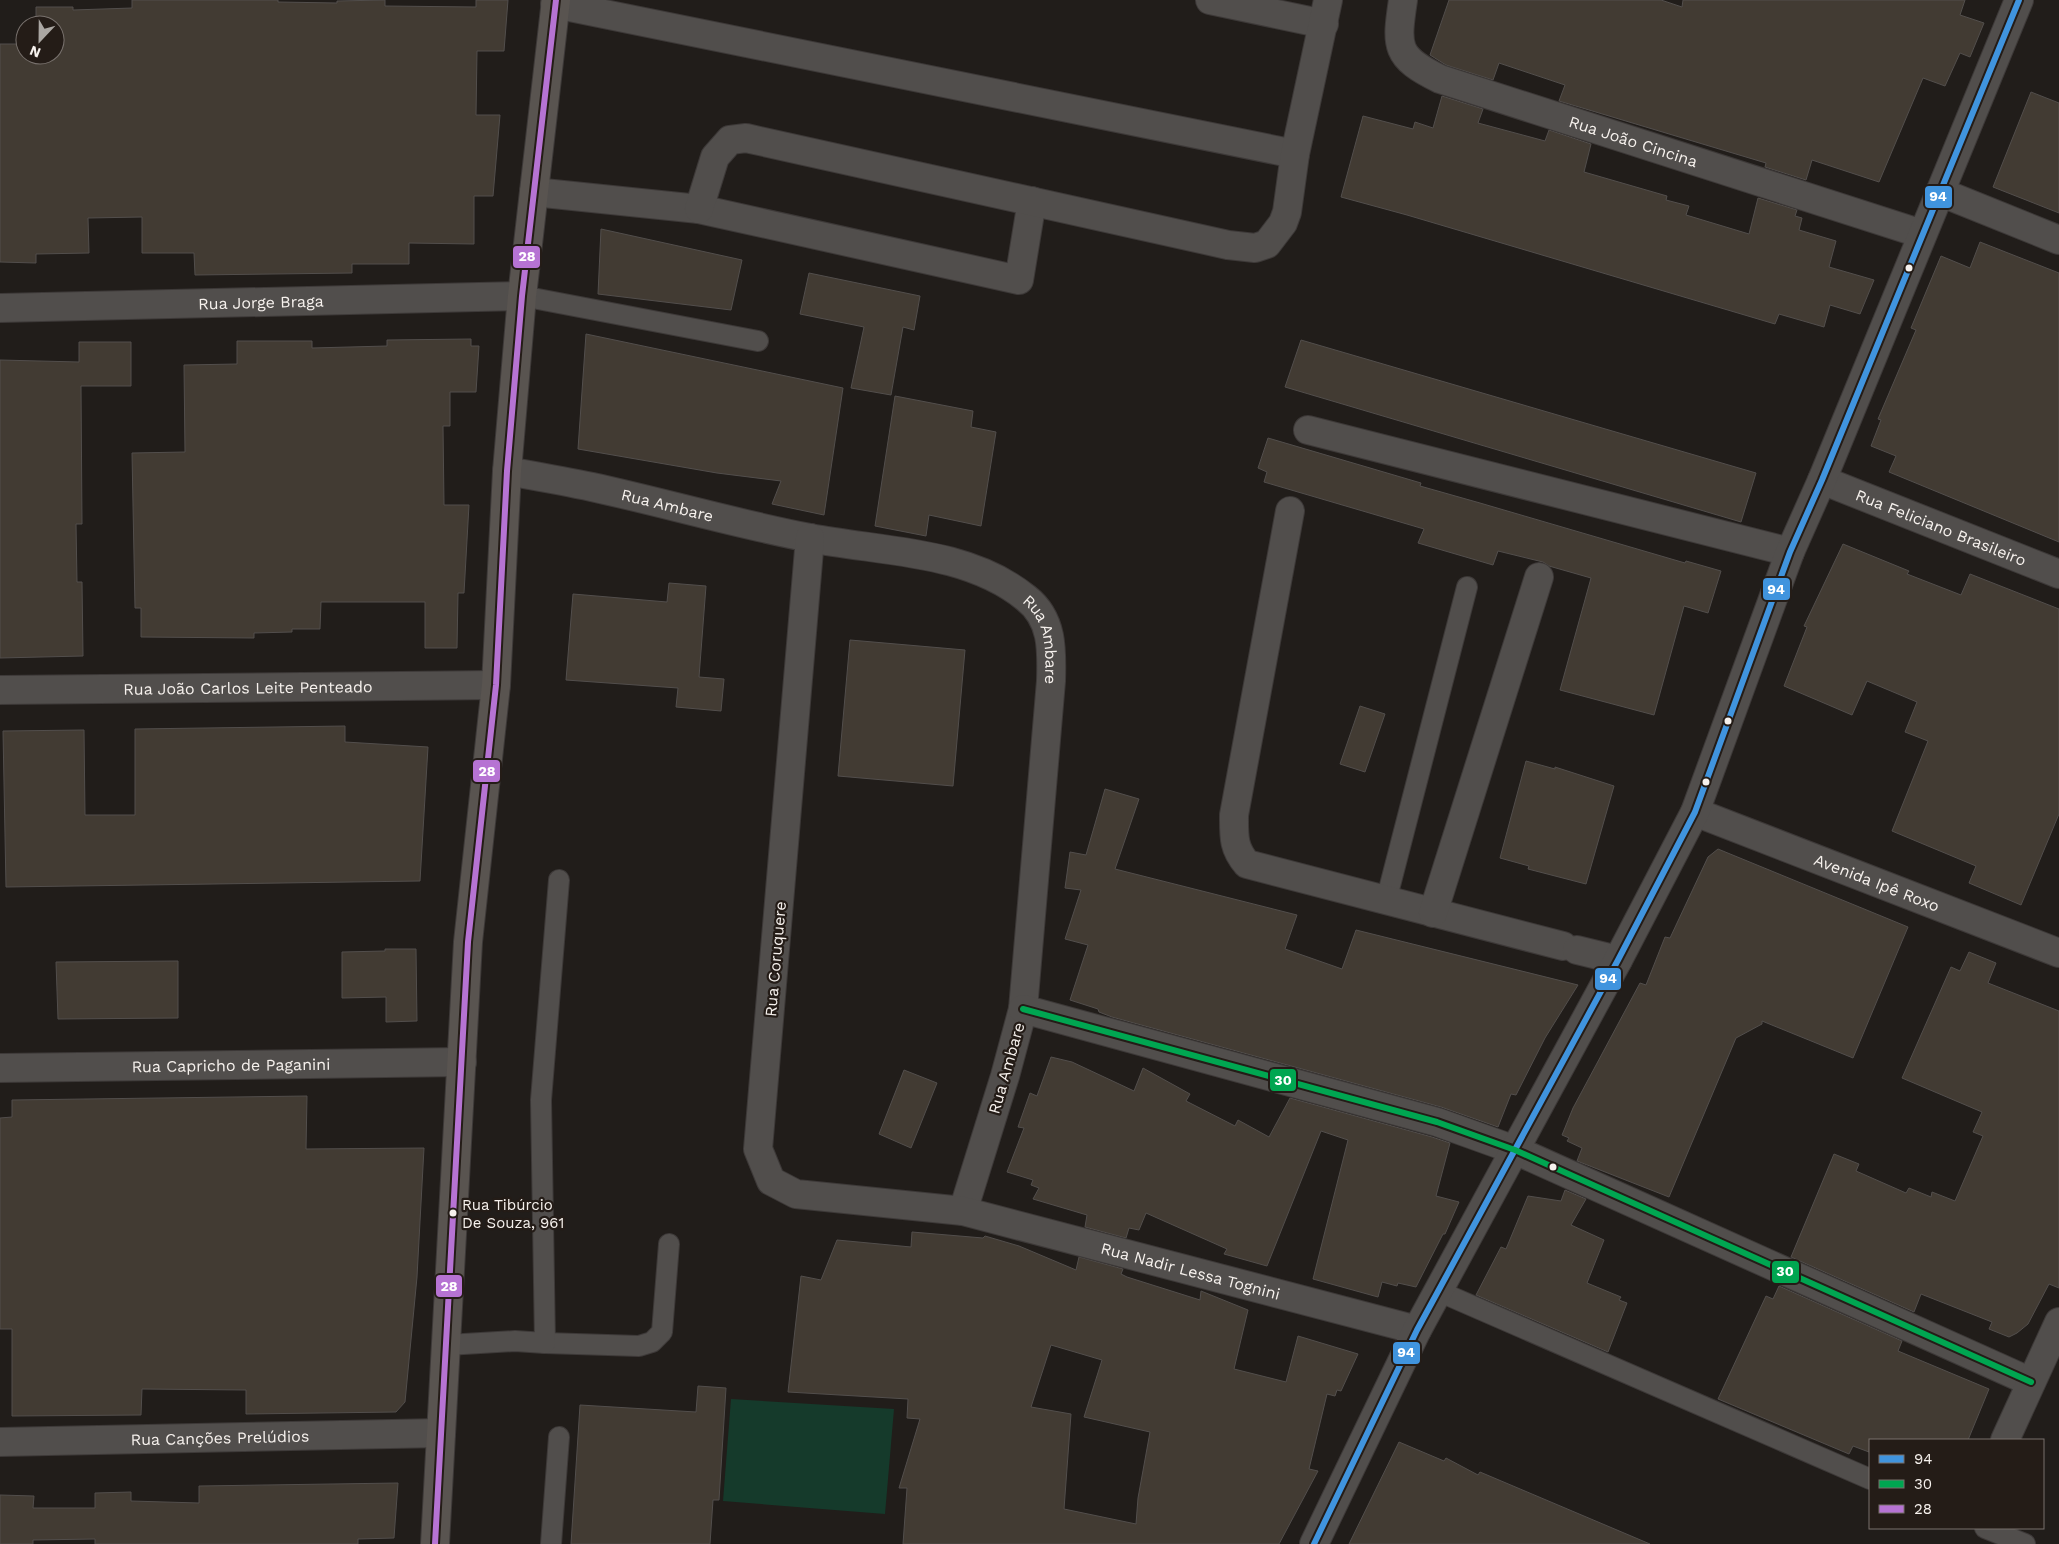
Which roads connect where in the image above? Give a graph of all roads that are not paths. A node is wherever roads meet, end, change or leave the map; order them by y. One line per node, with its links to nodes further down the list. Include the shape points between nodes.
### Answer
1 (1210, 0): 5 (street)
2 (1403, 0): 11 (street, Rua João Cincina, via 1399,40 1404,54 1419,69 1440,79)
3 (2019, 0): 8 (street)
4 (556, 2): 6 (street); 7 (main road)
5 (1326, 12): 6 (street)
6 (1295, 154): 9 (street, via 1283,223 1267,244 1255,248 1228,245)
7 (534, 192): 10 (street); 13 (main road)
8 (1940, 192): 11 (street); 12 (street)
9 (1032, 201): 10 (street, via 746,138 730,140 715,157); 10 (street, via 1019,280)
10 (700, 210)
11 (1922, 234): 18 (street)
12 (2059, 240)
13 (522, 296): 14 (street, Rua Jorge Braga); 15 (lane); 17 (main road)
14 (0, 308)
15 (758, 341)
16 (1308, 430): 21 (street)
17 (507, 471): 20 (street, Rua Ambare); 25 (main road)
18 (1822, 480): 21 (street); 22 (street, Rua Feliciano Brasileiro)
19 (1290, 511): 29 (street, via 1234,815 1234,838 1238,854 1247,864)
20 (810, 538): 33 (street, Rua Ambare, via 940,560 986,574 1026,598 1044,616 1052,650 1051,681); 37 (street, Rua Coruquere, via 758,1149 771,1182 796,1194)
21 (1790, 552): 27 (street)
22 (2059, 574)
23 (1539, 578): 30 (street)
24 (1467, 587): 29 (lane)
25 (496, 685): 26 (street, Rua João Carlos Leite Penteado); 34 (main road, via 468,942)
26 (0, 690)
27 (1695, 812): 31 (street, Avenida Ipê Roxo); 32 (street)
28 (559, 880): 42 (lane, via 541,1100)
29 (1386, 901): 30 (street)
30 (1433, 913): 32 (street)
31 (2059, 953)
32 (1618, 960): 36 (street)
33 (1023, 1009): 36 (street, via 1437,1122); 37 (street, Rua Ambare)
34 (462, 1062): 35 (street, Rua Capricho de Paganini); 43 (main road)
35 (0, 1068)
36 (1514, 1150): 39 (street); 44 (street)
37 (963, 1211): 41 (street, Rua Nadir Lessa Tognini)
38 (669, 1244): 42 (lane, via 662,1332 652,1342 621,1347)
39 (1438, 1291): 41 (street); 49 (lane)
40 (2059, 1322): 44 (street)
41 (1417, 1330): 53 (street)
42 (545, 1343): 43 (lane)
43 (447, 1344): 45 (main road)
44 (2031, 1382): 47 (street)
45 (441, 1433): 48 (street, Rua Canções Prelúdios); 51 (main road)
46 (560, 1437): 52 (lane)
47 (2006, 1439)
48 (0, 1442)
49 (1869, 1479)
50 (1987, 1529): 54 (lane)
51 (435, 1544)
52 (551, 1544)
53 (1314, 1544)
54 (2025, 1544)

